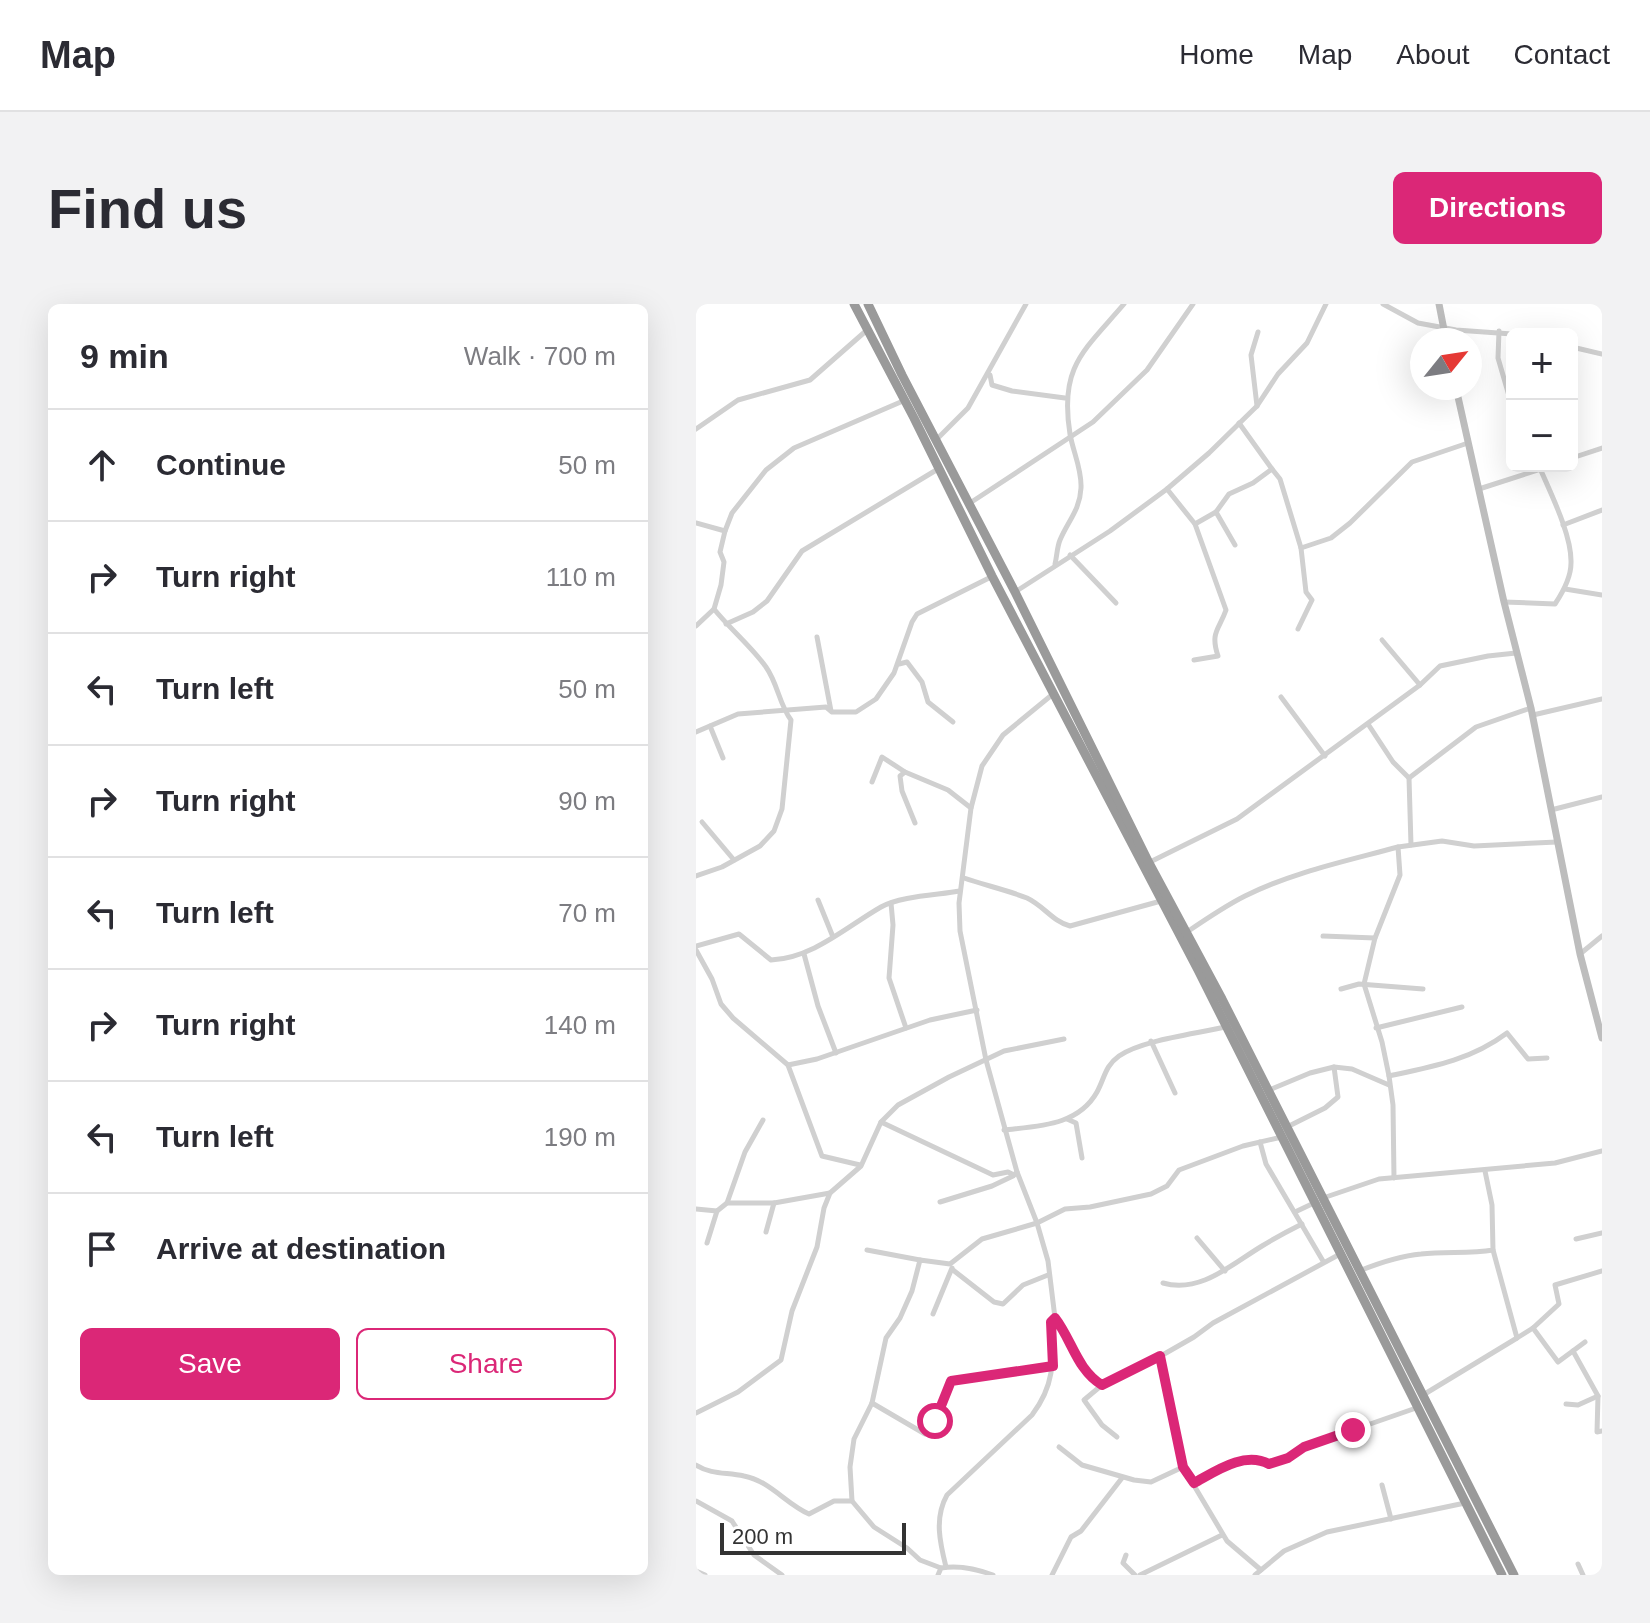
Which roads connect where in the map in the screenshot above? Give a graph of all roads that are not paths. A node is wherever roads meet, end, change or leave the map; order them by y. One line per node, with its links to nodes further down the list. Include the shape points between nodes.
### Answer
1 (854, 304): 10 (highway)
2 (868, 304): 26 (highway)
3 (1026, 304): 17 (street)
4 (1124, 304): 18 (street, via 1084,348)
5 (1193, 304): 25 (street, via 1147,370 1093,422)
6 (1326, 304): 22 (street, via 1307,343)
7 (1383, 304): 9 (street, via 1418,323)
8 (1439, 304): 9 (street)
9 (1443, 328)
10 (867, 329): 19 (highway); 24 (street, via 810,380 738,400)
11 (1482, 330): 12 (street)
12 (1499, 331): 14 (street); 21 (street, via 1498,358)
13 (1258, 332): 22 (street, via 1251,355)
14 (1506, 333)
15 (1578, 348): 16 (street)
16 (1602, 354)
17 (989, 374): 18 (street, via 992,385); 26 (street, via 968,408)
18 (1065, 398): 25 (street)
19 (904, 400): 30 (highway); 42 (street, via 794,448 766,470 732,513)
20 (1459, 400): 27 (street)
21 (1510, 400)
22 (1257, 406): 23 (street)
23 (1239, 423): 31 (street); 34 (street)
24 (696, 429)
25 (1070, 436): 36 (street); 46 (street, via 1081,489)
26 (935, 440): 36 (highway)
27 (1468, 443): 35 (street); 44 (street, via 1412,462 1331,538)
28 (1602, 448): 29 (street)
29 (1578, 456)
30 (939, 468): 47 (highway); 54 (street, via 802,551 767,601)
31 (1272, 469): 38 (street, via 1229,494); 44 (street, via 1280,479)
32 (1528, 472): 35 (street)
33 (1542, 472): 41 (street)
34 (1167, 489): 40 (street); 45 (street)
35 (1479, 489): 51 (street)
36 (969, 503): 49 (highway)
37 (1602, 510): 41 (street)
38 (1216, 512): 40 (street); 43 (street)
39 (696, 523): 42 (street)
40 (1195, 524): 60 (street, via 1226,610 1215,629 1218,656)
41 (1563, 525): 48 (street, via 1571,562)
42 (725, 531): 53 (street)
43 (1235, 545)
44 (1301, 548): 56 (street, via 1306,592 1312,600)
45 (1070, 555): 46 (street); 52 (street)
46 (1055, 565): 49 (street)
47 (992, 576): 61 (street, via 917,614); 63 (highway)
48 (1565, 589): 50 (street); 51 (street, via 1555,604)
49 (1015, 592): 87 (highway)
50 (1602, 595)
51 (1504, 602): 59 (street)
52 (1116, 603)
53 (714, 609): 54 (street); 55 (street)
54 (726, 624): 66 (street, via 767,668)
55 (696, 626)
56 (1298, 629)
57 (817, 637): 67 (street)
58 (1382, 640): 62 (street)
59 (1516, 653): 62 (street, via 1440,666); 68 (street)
60 (1194, 660)
61 (898, 664): 67 (street, via 876,699 856,712); 69 (street, via 907,662 928,702)
62 (1420, 685): 70 (street)
63 (1054, 693): 79 (street, via 1003,735 982,766); 92 (highway)
64 (1281, 697): 73 (street)
65 (1602, 699): 68 (street)
66 (784, 710): 67 (street, via 826,707); 71 (street, via 738,714); 86 (street, via 791,720 782,809 774,831 760,846)
67 (832, 712)
68 (1531, 712): 76 (street, via 1476,727); 80 (street)
69 (953, 722)
70 (1368, 723): 73 (street); 76 (street)
71 (710, 726): 72 (street); 74 (street)
72 (696, 732)
73 (1325, 756): 87 (street, via 1237,819)
74 (723, 758)
75 (905, 772): 77 (street, via 882,757); 79 (street, via 948,790); 82 (street, via 900,776 902,791)
76 (1409, 778): 84 (street)
77 (872, 782)
78 (1602, 797): 80 (street)
79 (971, 808): 89 (street)
80 (1550, 810): 83 (street)
81 (702, 822): 86 (street)
82 (915, 823)
83 (1557, 842): 84 (street); 101 (street)
84 (1411, 845): 85 (street)
85 (1398, 847): 94 (street, via 1275,884); 98 (street, via 1400,875)
86 (734, 860): 88 (street)
87 (1149, 863): 94 (highway)
88 (696, 876)
89 (964, 878): 90 (street); 92 (street, via 1029,899 1055,922 1070,926)
90 (960, 891): 93 (street); 106 (street, via 960,931)
91 (818, 900): 97 (street)
92 (1162, 901): 108 (highway)
93 (891, 903): 97 (street); 109 (street, via 889,978)
94 (1186, 932): 121 (highway)
95 (1323, 936): 98 (street)
96 (1602, 936): 101 (street)
97 (833, 937): 100 (street)
98 (1375, 938): 102 (street)
99 (696, 948): 100 (street, via 739,934 771,960); 117 (street, via 721,1004)
100 (804, 954): 114 (street)
101 (1580, 954): 107 (street)
102 (1364, 984): 103 (street); 104 (street); 110 (street)
103 (1341, 989)
104 (1423, 989)
105 (1462, 1007): 110 (street)
106 (977, 1010): 109 (street); 116 (street)
107 (1600, 1026): 111 (street)
108 (1226, 1027): 113 (street); 127 (highway)
109 (906, 1028): 114 (street)
110 (1376, 1028): 119 (street)
111 (1602, 1038)
112 (1064, 1039): 116 (street, via 1004,1051)
113 (1151, 1041): 122 (street); 123 (street, via 1105,1068 1091,1100)
114 (836, 1053): 117 (street)
115 (1547, 1058): 119 (street, via 1528,1059 1507,1033 1452,1062)
116 (986, 1060): 125 (street, via 898,1105); 126 (street)
117 (788, 1065): 131 (street, via 822,1156)
118 (1334, 1067): 120 (street); 121 (street); 127 (street, via 1338,1097)
119 (1389, 1076): 120 (street)
120 (1390, 1085): 134 (street)
121 (1268, 1091): 127 (highway)
122 (1175, 1093)
123 (1067, 1119): 126 (street); 130 (street, via 1076,1123)
124 (763, 1120): 138 (street)
125 (881, 1122): 131 (street); 133 (street, via 993,1175)
126 (1004, 1130): 133 (street)
127 (1284, 1132): 128 (street); 136 (highway)
128 (1260, 1142): 142 (street, via 1266,1164); 143 (street, via 1179,1170 1167,1186 1151,1194 1065,1209)
129 (1602, 1151): 132 (street)
130 (1082, 1158)
131 (861, 1166): 135 (street)
132 (1485, 1171): 134 (street); 151 (street)
133 (1016, 1174): 137 (street); 143 (street)
134 (1394, 1178): 136 (street)
135 (830, 1193): 139 (street); 175 (street, via 781,1360 738,1392)
136 (1318, 1200): 142 (street); 152 (highway); 157 (highway)
137 (940, 1202)
138 (727, 1203): 139 (street); 141 (street)
139 (774, 1203): 145 (street)
140 (696, 1209): 141 (street)
141 (717, 1211): 149 (street)
142 (1295, 1212): 144 (street)
143 (1037, 1223): 155 (street, via 982,1239); 159 (street)
144 (1302, 1224): 154 (street); 156 (street)
145 (766, 1232)
146 (1602, 1233): 148 (street)
147 (1197, 1238): 156 (street)
148 (1576, 1239)
149 (707, 1243)
150 (867, 1250): 153 (street)
151 (1493, 1250): 157 (street, via 1393,1258); 164 (street)
152 (1342, 1253): 154 (street); 174 (highway)
153 (920, 1260): 155 (street); 172 (street, via 912,1291 886,1338)
154 (1323, 1261): 167 (street)
155 (952, 1267): 159 (street, via 1003,1304 1023,1285); 161 (street)
156 (1225, 1271): 160 (street, via 1177,1287)
157 (1358, 1271): 170 (highway)
158 (1602, 1271): 163 (street, via 1555,1285 1559,1304)
159 (1048, 1275): 162 (street)
160 (1163, 1283)
161 (933, 1314)
162 (1055, 1318): 168 (street); 169 (street, via 1090,1378)
163 (1533, 1328): 164 (street); 166 (street, via 1558,1362)
164 (1517, 1338): 170 (street)
165 (1585, 1342): 166 (street)
166 (1573, 1351): 171 (street)
167 (1160, 1356): 169 (street); 180 (street)
168 (1053, 1366): 172 (street, via 951,1381 925,1434); 193 (street, via 1032,1415 942,1504)
169 (1102, 1385): 177 (street, via 1084,1400)
170 (1423, 1395): 189 (highway)
171 (1598, 1396): 173 (street); 176 (street, via 1597,1432)
172 (872, 1403): 185 (street, via 854,1439)
173 (1566, 1404)
174 (1419, 1407): 182 (street, via 1269,1464 1258,1459 1229,1464); 186 (highway)
175 (696, 1413)
176 (1602, 1431)
177 (1117, 1437)
178 (1059, 1447): 181 (street, via 1082,1465)
179 (696, 1465): 185 (street, via 707,1472 746,1476 809,1514 834,1501)
180 (1183, 1467): 181 (street, via 1151,1482); 182 (street)
181 (1122, 1478): 199 (street, via 1071,1537)
182 (1194, 1483): 188 (street)
183 (1382, 1485): 187 (street)
184 (696, 1501): 197 (street, via 732,1521 754,1555)
185 (852, 1501): 193 (street, via 874,1527)
186 (1466, 1503): 187 (street); 190 (highway)
187 (1391, 1519): 194 (street, via 1315,1536)
188 (1222, 1535): 194 (street); 200 (street)
189 (1499, 1546): 190 (highway); 203 (highway)
190 (1489, 1550): 202 (highway)
191 (1126, 1555): 200 (street, via 1123,1563)
192 (1578, 1564): 204 (street)
193 (941, 1570): 198 (street, via 978,1569)
194 (1261, 1570): 201 (street)
195 (696, 1571): 196 (street)
196 (705, 1575)
197 (782, 1575)
198 (993, 1575)
199 (1052, 1575)
200 (1138, 1575)
201 (1255, 1575)
202 (1502, 1575)
203 (1514, 1575)
204 (1583, 1575)

